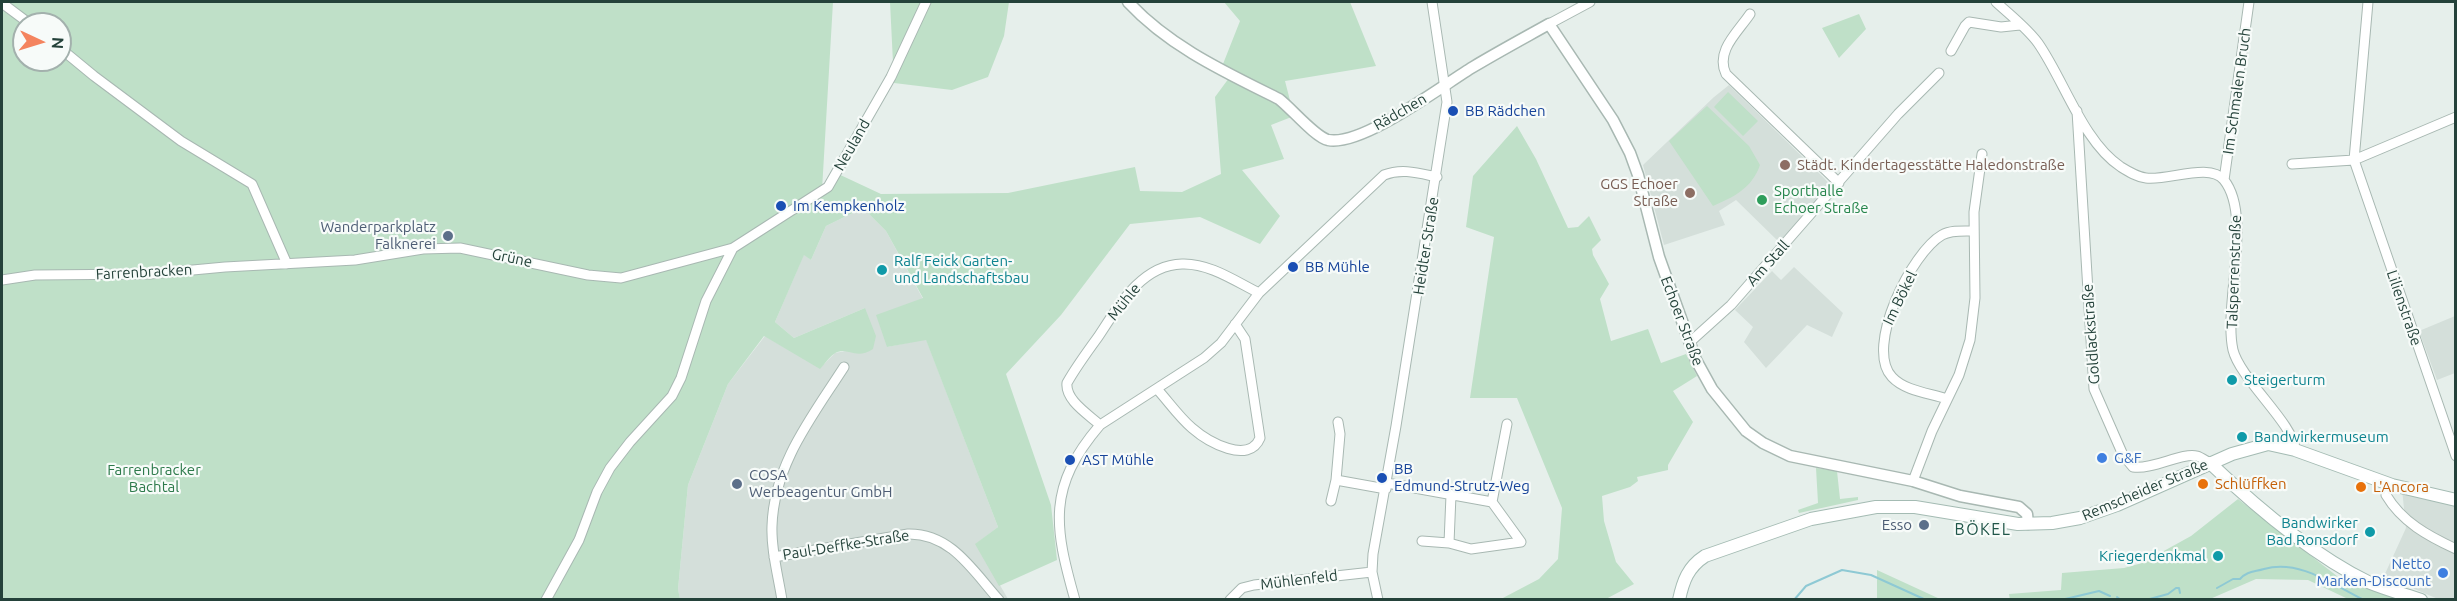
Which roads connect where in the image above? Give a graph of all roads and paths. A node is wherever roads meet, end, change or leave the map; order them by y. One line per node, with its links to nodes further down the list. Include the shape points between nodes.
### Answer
1 (926, 2): 24 (street, Neuland, via 891,77 828,188)
2 (1128, 2): 14 (street, Rädchen, via 1173,42 1279,99 1320,136 1333,140 1384,124)
3 (1432, 2): 14 (street, Heidter Straße)
4 (1590, 2): 9 (street, Rädchen)
5 (1996, 2): 10 (street)
6 (2249, 2): 21 (street, Im Schmalen Bruch)
7 (2368, 2): 18 (street, Lilienstraße)
8 (1750, 14): 22 (street, via 1726,46 1722,65 1726,74)
9 (1549, 24): 14 (street, Rädchen); 29 (street, Echoer Straße, via 1613,120 1629,153 1659,257)
10 (2020, 25): 11 (street, via 2001,27 1969,22); 15 (street, via 2038,43)
11 (1951, 51)
12 (72, 58): 25 (street, via 181,141 252,184)
13 (1939, 73): 22 (street, Am Stall)
14 (1446, 84): 20 (street, Heidter Straße)
15 (2077, 111): 21 (street, via 2105,153 2136,176 2161,179 2211,172); 38 (street, Goldlackstraße, via 2094,389 2123,456 2133,468 2189,456)
16 (2456, 117): 18 (street)
17 (1982, 154): 23 (street)
18 (2354, 160): 19 (street); 37 (street, Lilienstraße)
19 (2292, 164)
20 (1437, 177): 27 (street, via 1406,171 1384,175); 41 (street, Heidter Straße)
21 (2224, 180): 36 (street, Talsperrenstraße, via 2232,192 2236,212 2231,331 2234,353 2291,436)
22 (1839, 183): 29 (street, Am Stall, via 1731,305)
23 (1973, 231): 32 (street, via 1975,298 1970,340); 32 (street, Im Bökel, via 1950,232 1930,246 1905,283 1888,318 1883,339 1884,360 1892,377 1910,388)
24 (733, 248): 25 (street, Grüne, via 621,278 588,275 460,248); 53 (street, via 706,301 672,396 610,468 579,540)
25 (287, 264): 26 (street, Farrenbracken, via 150,274 35,275)
26 (2, 280)
27 (1259, 293): 28 (street); 35 (street, Mühle, via 1214,270 1197,266 1170,266 1144,279 1121,304 1067,383 1069,396)
28 (1235, 324): 31 (street, via 1204,358); 31 (street, via 1245,339 1260,438 1257,446 1239,451 1213,441 1192,428)
29 (1690, 342): 40 (street, Echoer Straße, via 1703,375 1721,401 1763,443 1790,456)
30 (844, 367): 51 (street, via 783,468 774,499)
31 (1157, 389): 35 (street)
32 (1947, 399): 40 (street)
33 (1338, 422): 39 (street)
34 (1507, 424): 46 (street)
35 (1100, 425): 56 (street, via 1066,476 1059,506 1058,529)
36 (2295, 450): 38 (main road, Remscheider Straße, via 2264,444); 44 (main road, Remscheider Straße, via 2392,485)
37 (2456, 456)
38 (2210, 463): 47 (main road, Remscheider Straße, via 2104,511 2064,522); 60 (main road, via 2302,541 2331,560 2369,582)
39 (1336, 480): 41 (street); 45 (street)
40 (1913, 481): 47 (street, Echoer Straße, via 1960,496 2019,507 2027,514)
41 (1386, 486): 42 (street); 52 (street, Heidter Straße)
42 (1450, 495): 46 (street); 49 (street)
43 (2386, 495): 50 (street, via 2418,530)
44 (2456, 500)
45 (1331, 501)
46 (1492, 502): 49 (street, via 1521,542 1471,549)
47 (2028, 524): 59 (main road, Remscheider Straße, via 1899,506 1834,514 1705,556 1685,578)
48 (1422, 541): 49 (street)
49 (1449, 543)
50 (2456, 549)
51 (774, 557): 54 (street); 55 (street, Paul-Deffke-Straße, via 908,534 931,536 947,544)
52 (1372, 572): 57 (street, Mühlenfeld, via 1254,585 1242,588); 58 (street, Heidter Straße)
53 (546, 600)
54 (782, 600)
55 (999, 600)
56 (1075, 600)
57 (1230, 600)
58 (1378, 600)
59 (1679, 600)
60 (2421, 600)

